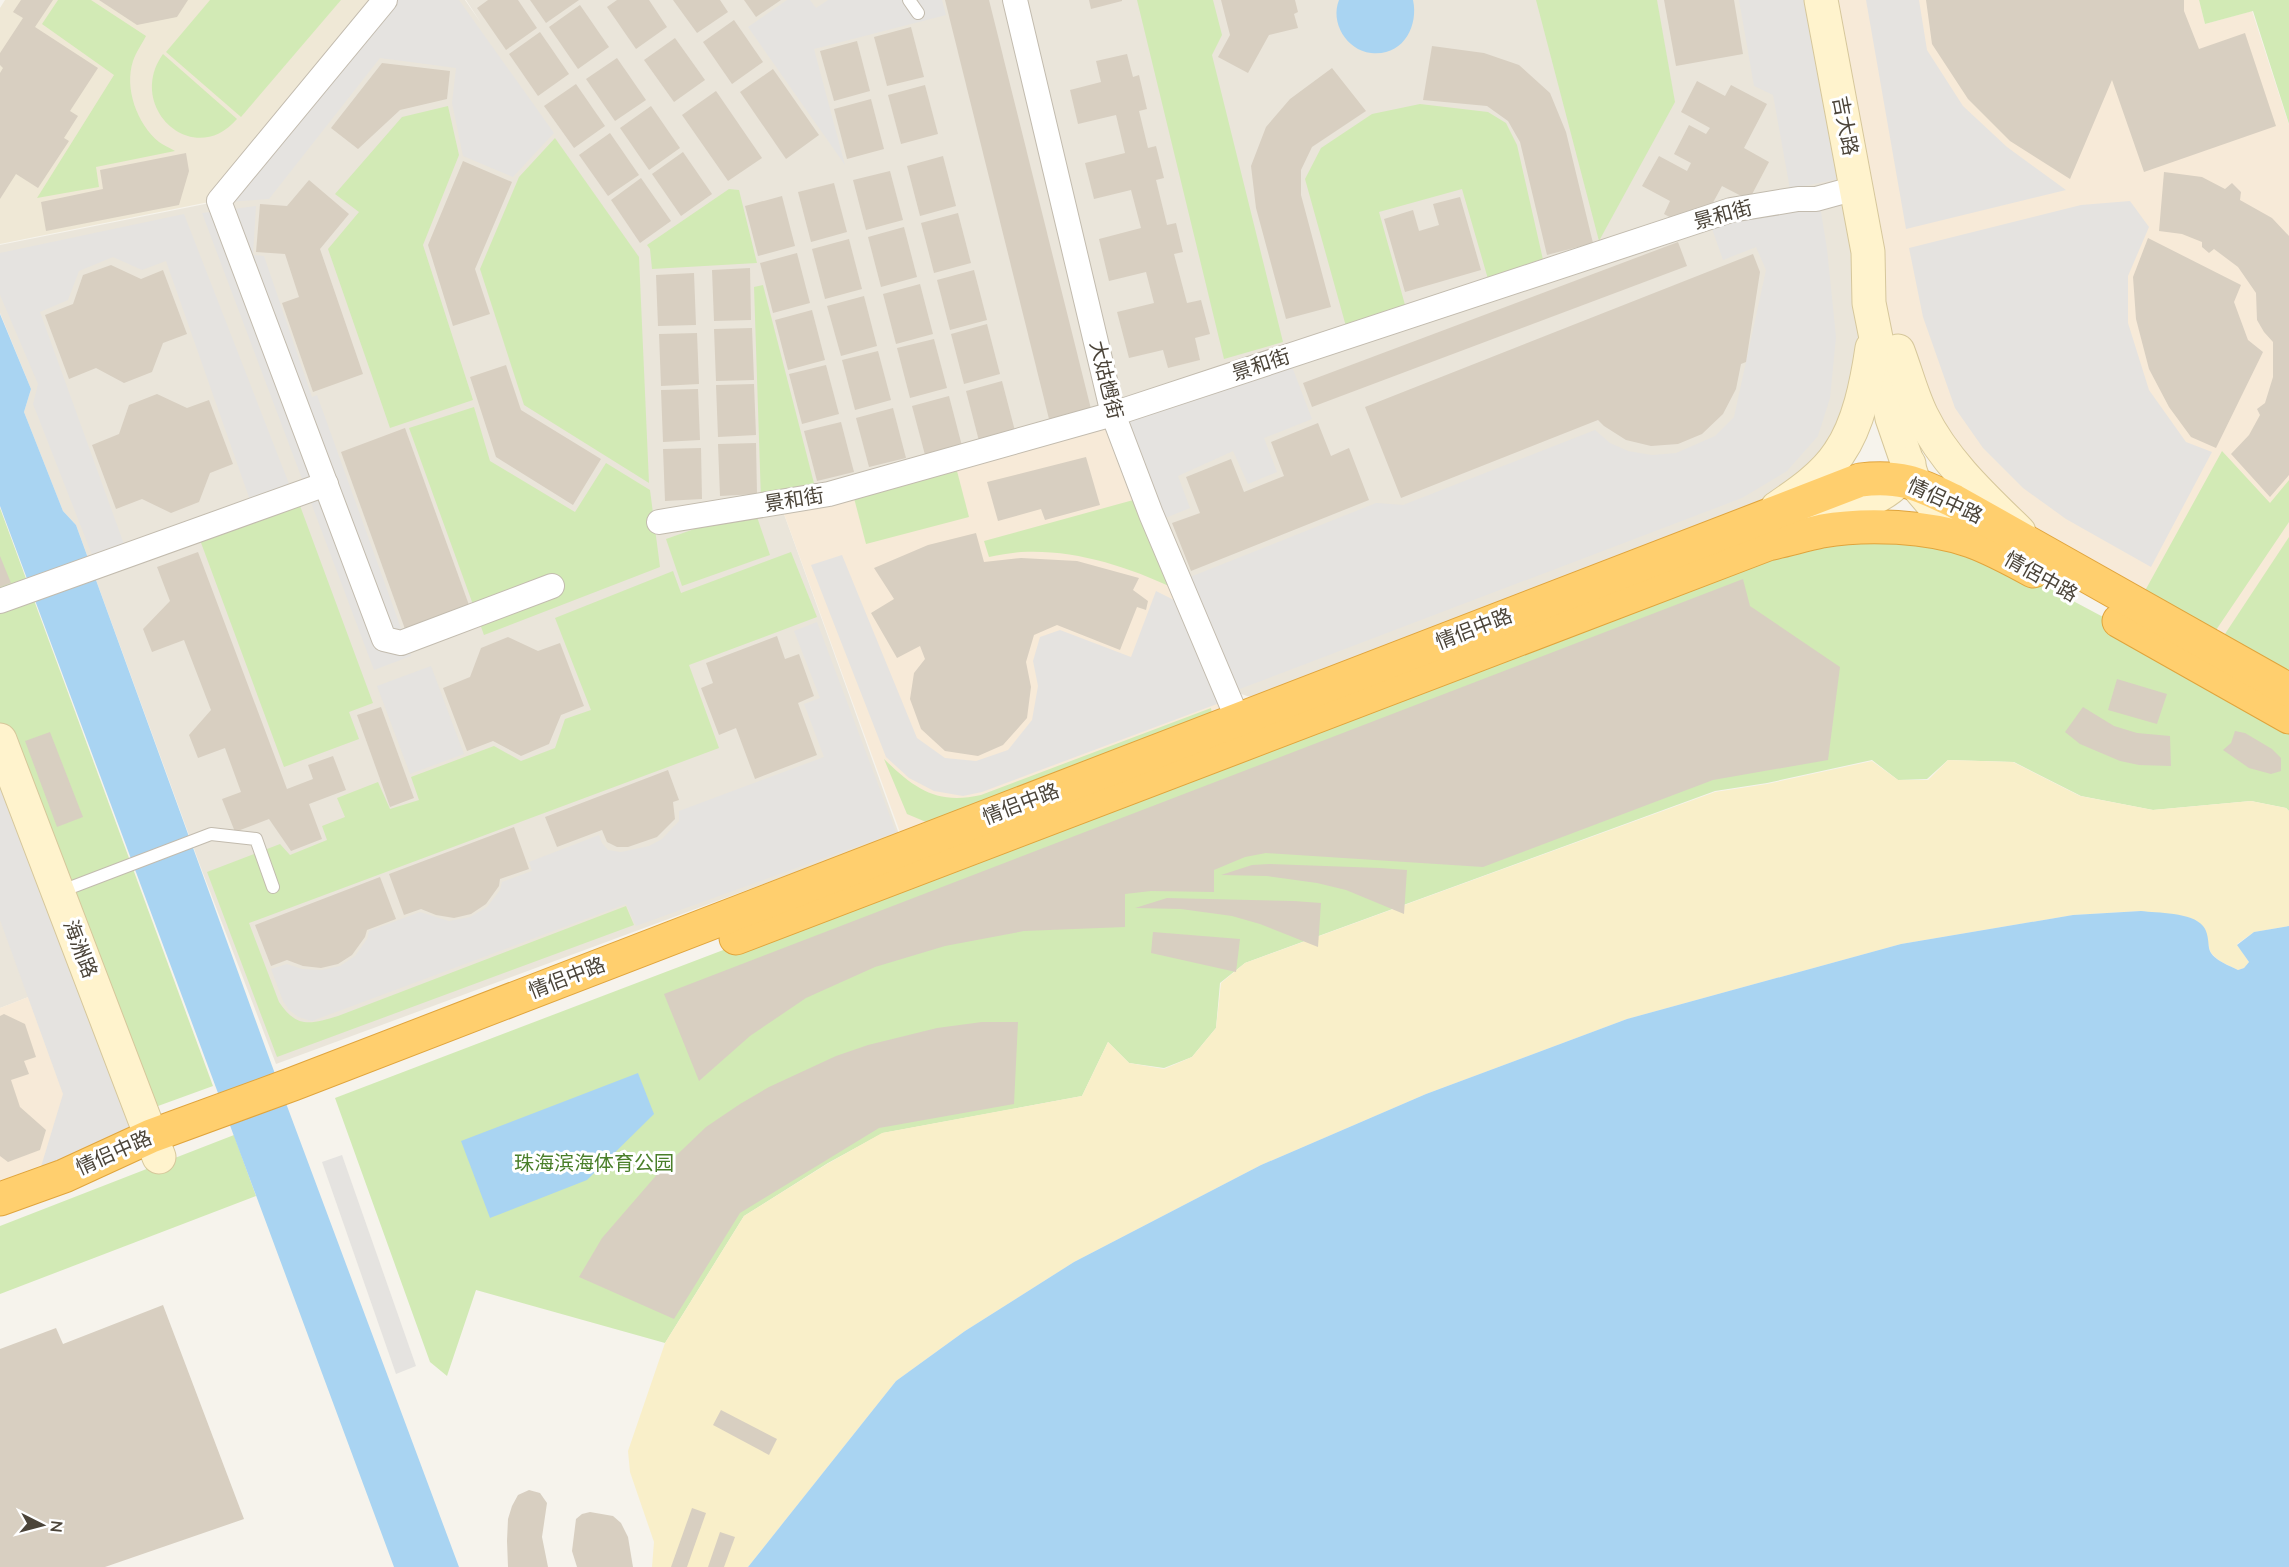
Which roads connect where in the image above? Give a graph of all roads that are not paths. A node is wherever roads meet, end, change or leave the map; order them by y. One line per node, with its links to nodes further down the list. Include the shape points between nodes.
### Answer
1 (385, 0): 10 (street, via 219,201)
2 (909, 0): 5 (lane)
3 (1015, 0): 8 (street, 大姑乸街)
4 (1821, 0): 6 (main road, 吉大路)
5 (918, 13)
6 (1856, 188): 7 (main road, 吉大路, via 1868,252 1869,303); 8 (street, 景和街, via 1816,199 1731,210)
7 (1886, 341): 9 (main road, via 1892,417); 12 (main road, via 1839,453); 13 (main road, via 1935,438 1974,488)
8 (1113, 414): 11 (street, 景和街, via 829,495); 19 (street, 大姑乸街)
9 (1907, 476): 12 (main road, via 1884,493 1799,527); 13 (highway, 情侣中路); 14 (main road, via 1930,502)
10 (326, 484): 15 (street, via 384,639 401,643); 16 (street)
11 (659, 522)
12 (1764, 532): 14 (highway, 情侶中路, via 1895,528 1944,534); 19 (highway, 情侣中路)
13 (2038, 549): 17 (highway, 情侶中路)
14 (1998, 552): 18 (highway, 情侶中路)
15 (552, 586)
16 (0, 601)
17 (2289, 690)
18 (2289, 717)
19 (1243, 731): 23 (highway, 情侣中路)
20 (0, 740): 22 (main road, 海洲路)
21 (273, 887): 22 (lane, via 256,839 211,834)
22 (58, 892): 23 (main road, 海洲路)
23 (155, 1147): 24 (highway, 情侣中路); 25 (highway, 情侣中路)
24 (0, 1199)
25 (0, 1218)

